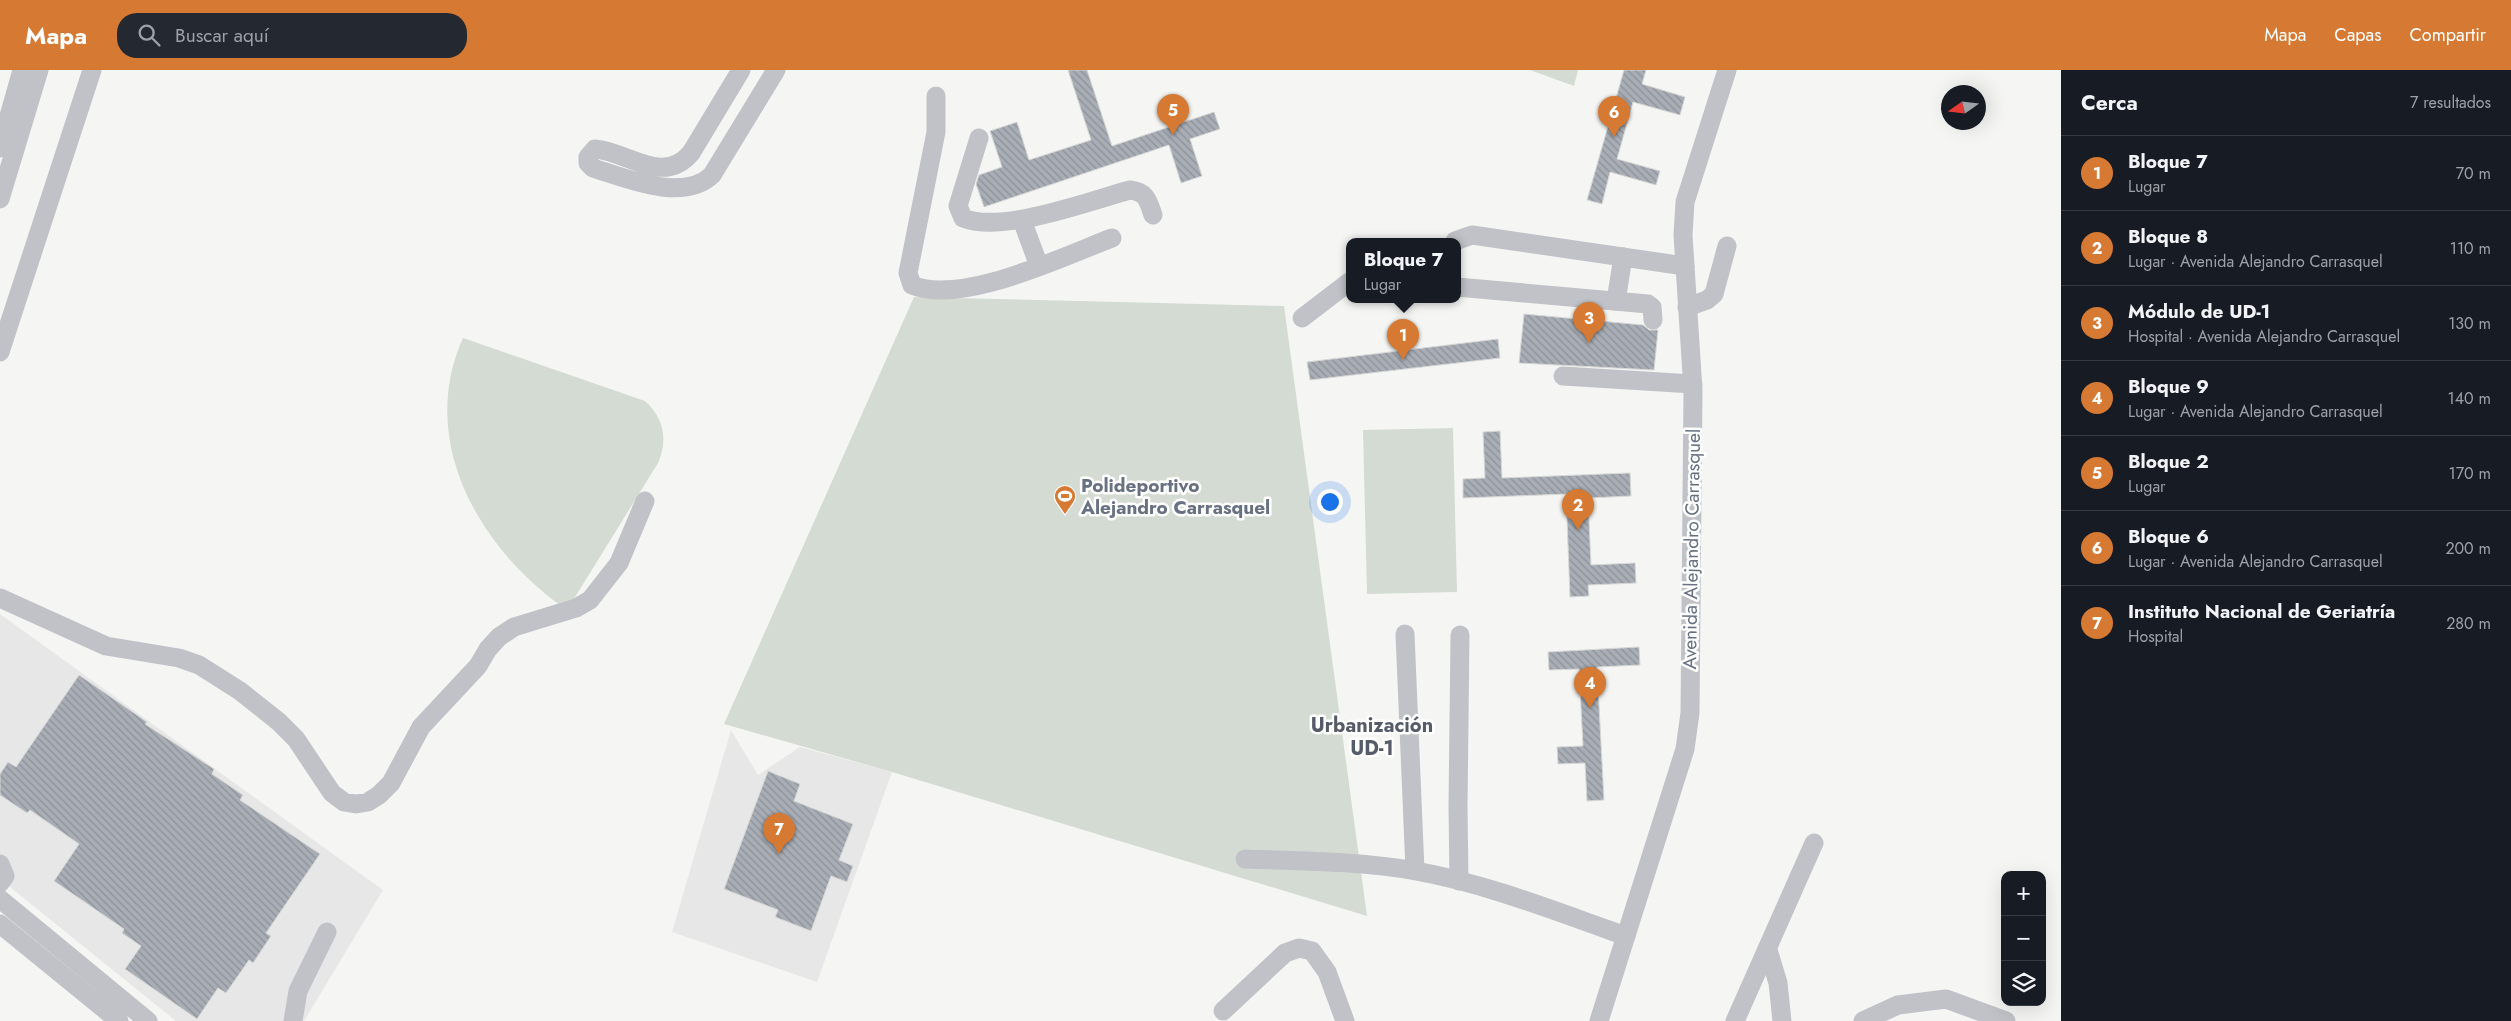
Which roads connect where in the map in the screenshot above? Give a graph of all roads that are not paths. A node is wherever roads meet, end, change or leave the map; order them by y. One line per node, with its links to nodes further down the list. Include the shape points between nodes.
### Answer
1 (22, 70): 9 (street)
2 (39, 70): 10 (street)
3 (92, 70): 25 (street)
4 (741, 70): 5 (street, via 692,153 682,164 657,167 594,149 588,163 593,168 661,188 706,180)
5 (776, 70)
6 (1727, 70): 18 (street, Avenida Alejandro Carrasquel, via 1685,202)
7 (936, 96): 17 (street, via 936,132 908,273 912,285 921,289 959,289 1000,281)
8 (979, 138): 12 (street, via 958,206 963,218 973,222)
9 (0, 148)
10 (0, 199)
11 (1153, 215): 12 (street, via 1146,196 1140,191 1130,190)
12 (1022, 220): 17 (street)
13 (1112, 238): 17 (street)
14 (1461, 239): 16 (street, via 1472,235)
15 (1727, 246): 22 (street, via 1714,294)
16 (1623, 257): 18 (street); 21 (street)
17 (1039, 266)
18 (1685, 266): 22 (street, Avenida Alejandro Carrasquel)
19 (1346, 284): 23 (street)
20 (1461, 287): 21 (street)
21 (1616, 301): 24 (street, via 1648,304 1652,307)
22 (1687, 307): 27 (street, Avenida Alejandro Carrasquel)
23 (1302, 318)
24 (1654, 320)
25 (0, 352)
26 (1563, 376): 27 (street)
27 (1693, 384): 41 (street, Avenida Alejandro Carrasquel, via 1690,713 1685,749)
28 (645, 501): 29 (street, via 619,563 590,600 576,608 514,627 499,637 478,666 421,727 391,783 379,796 356,804 344,802 332,793 296,739 279,722 199,664 106,646)
29 (0, 598)
30 (1405, 634): 35 (street)
31 (1460, 635): 36 (street)
32 (1814, 843): 42 (street)
33 (1245, 859): 35 (street)
34 (0, 864): 37 (street, via 5,876)
35 (1415, 870): 36 (street)
36 (1459, 881): 41 (street)
37 (0, 883)
38 (0, 899): 45 (street)
39 (0, 924): 44 (street)
40 (327, 932): 46 (street, via 298,991)
41 (1626, 936): 48 (street, Avenida Alejandro Carrasquel)
42 (1768, 950): 49 (street); 50 (street, via 1778,983)
43 (1223, 1011): 47 (street, via 1285,952 1299,948 1312,951 1327,972)
44 (114, 1018)
45 (148, 1021)
46 (293, 1021)
47 (1345, 1021)
48 (1599, 1021)
49 (1735, 1021)
50 (1782, 1021)
51 (1863, 1021): 52 (street, via 1898,1005 1946,1000)
52 (2006, 1021)

